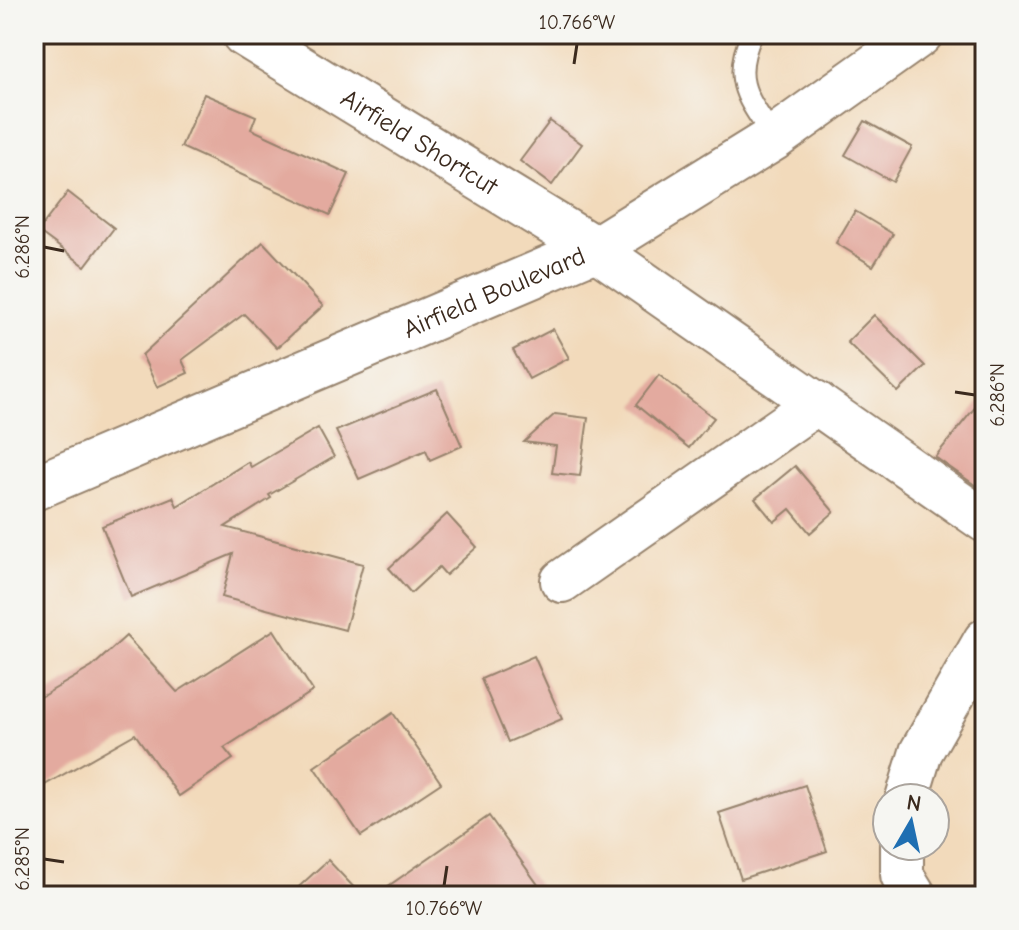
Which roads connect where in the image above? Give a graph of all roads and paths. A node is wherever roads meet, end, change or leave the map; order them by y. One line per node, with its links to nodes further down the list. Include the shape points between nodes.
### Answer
1 (244, 34): 5 (street, Airfield Shortcut)
2 (752, 34): 4 (lane, via 743,54 744,92)
3 (920, 34): 4 (street, Airfield Boulevard)
4 (774, 138): 5 (street, Airfield Boulevard)
5 (595, 249): 6 (street); 7 (street, Airfield Boulevard)
6 (817, 403): 8 (street); 9 (street)
7 (34, 488)
8 (985, 521)
9 (562, 581)
10 (985, 640): 11 (street, via 921,752)
11 (912, 782)
12 (902, 862): 13 (street, via 902,875)
13 (915, 896)

